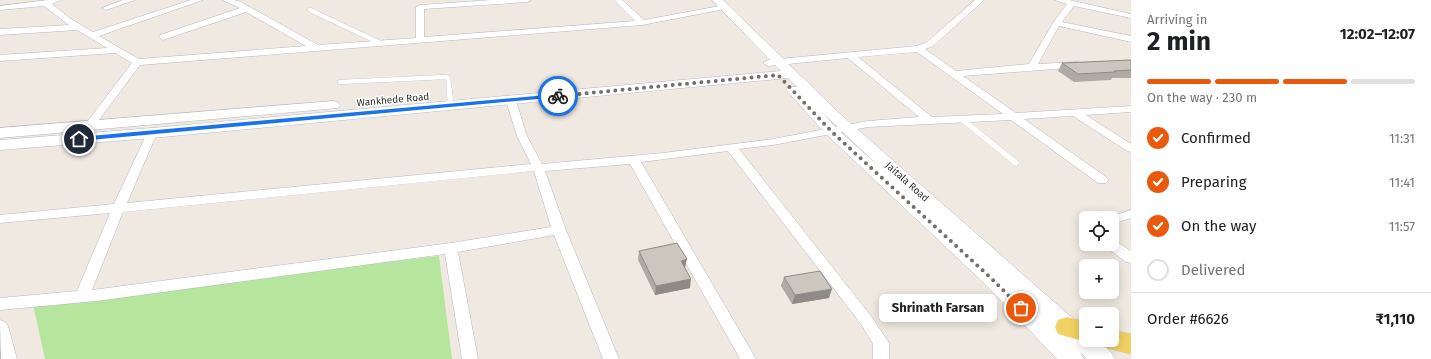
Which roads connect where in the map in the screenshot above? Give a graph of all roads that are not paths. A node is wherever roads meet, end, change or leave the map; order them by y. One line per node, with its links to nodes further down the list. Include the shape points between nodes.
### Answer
1 (57, 0): 10 (street)
2 (131, 0): 15 (street)
3 (198, 0): 23 (street)
4 (226, 0): 16 (street)
5 (527, 0): 26 (street, via 420,7)
6 (618, 0): 19 (street)
7 (706, 0): 13 (main road, Jaitala Road)
8 (980, 0): 29 (street, via 930,44)
9 (1058, 0): 11 (street)
10 (46, 3): 14 (street); 21 (street)
11 (1072, 3): 12 (street); 20 (street)
12 (1088, 3): 18 (street)
13 (719, 6): 19 (street); 36 (main road, Jaitala Road)
14 (0, 8)
15 (106, 8)
16 (246, 9): 24 (street); 28 (street)
17 (310, 10): 27 (lane)
18 (1131, 16)
19 (642, 23): 26 (street)
20 (1057, 23): 25 (street); 35 (street)
21 (78, 27): 22 (street); 23 (street)
22 (0, 32)
23 (92, 35): 30 (street)
24 (162, 37)
25 (1131, 39)
26 (420, 40): 27 (street)
27 (380, 43): 28 (street)
28 (316, 48): 33 (street)
29 (919, 49): 31 (street); 37 (street)
30 (117, 50): 32 (street); 33 (street)
31 (851, 56): 36 (street); 44 (street)
32 (0, 58)
33 (137, 62): 46 (street)
34 (1086, 65): 35 (street)
35 (1032, 67): 37 (street)
36 (780, 68): 39 (main road, Wankhede Road); 40 (main road, Wankhede Road); 47 (main road, Jaitala Road)
37 (953, 74): 43 (street)
38 (340, 82): 39 (lane, via 445,77 448,78)
39 (451, 100): 40 (main road, Wankhede Road); 46 (main road, Wankhede Road); 49 (main road, Wankhede Road)
40 (511, 101): 55 (street, via 522,136)
41 (1131, 109): 42 (street)
42 (1076, 113): 43 (street); 52 (street)
43 (1014, 117): 45 (street); 56 (street)
44 (929, 120): 45 (street); 47 (street, via 868,124)
45 (963, 120): 54 (lane)
46 (89, 126): 48 (main road, Wankhede Road)
47 (840, 130): 51 (street); 68 (main road, Jaitala Road); 76 (main road, Jaitala Road)
48 (0, 133)
49 (152, 133): 50 (main road, Wankhede Road); 57 (street)
50 (0, 145)
51 (731, 147): 53 (street); 75 (street, via 866,320 881,342)
52 (1131, 149)
53 (634, 160): 55 (street); 74 (street)
54 (1016, 163)
55 (538, 167): 57 (street); 61 (street)
56 (1102, 180)
57 (118, 209): 60 (street); 65 (street)
58 (1131, 214): 59 (street)
59 (1119, 218)
60 (0, 219)
61 (559, 230): 62 (street); 73 (street)
62 (451, 248): 65 (street); 72 (street)
63 (1119, 250): 64 (street)
64 (1131, 258)
65 (82, 296): 66 (street)
66 (0, 304)
67 (0, 326): 71 (street)
68 (1076, 329): 77 (main road, Jaitala Road)
69 (1119, 341): 70 (main road)
70 (1131, 344)
71 (9, 359)
72 (470, 359)
73 (611, 359)
74 (748, 359)
75 (881, 359)
76 (1072, 359)
77 (1103, 359)

